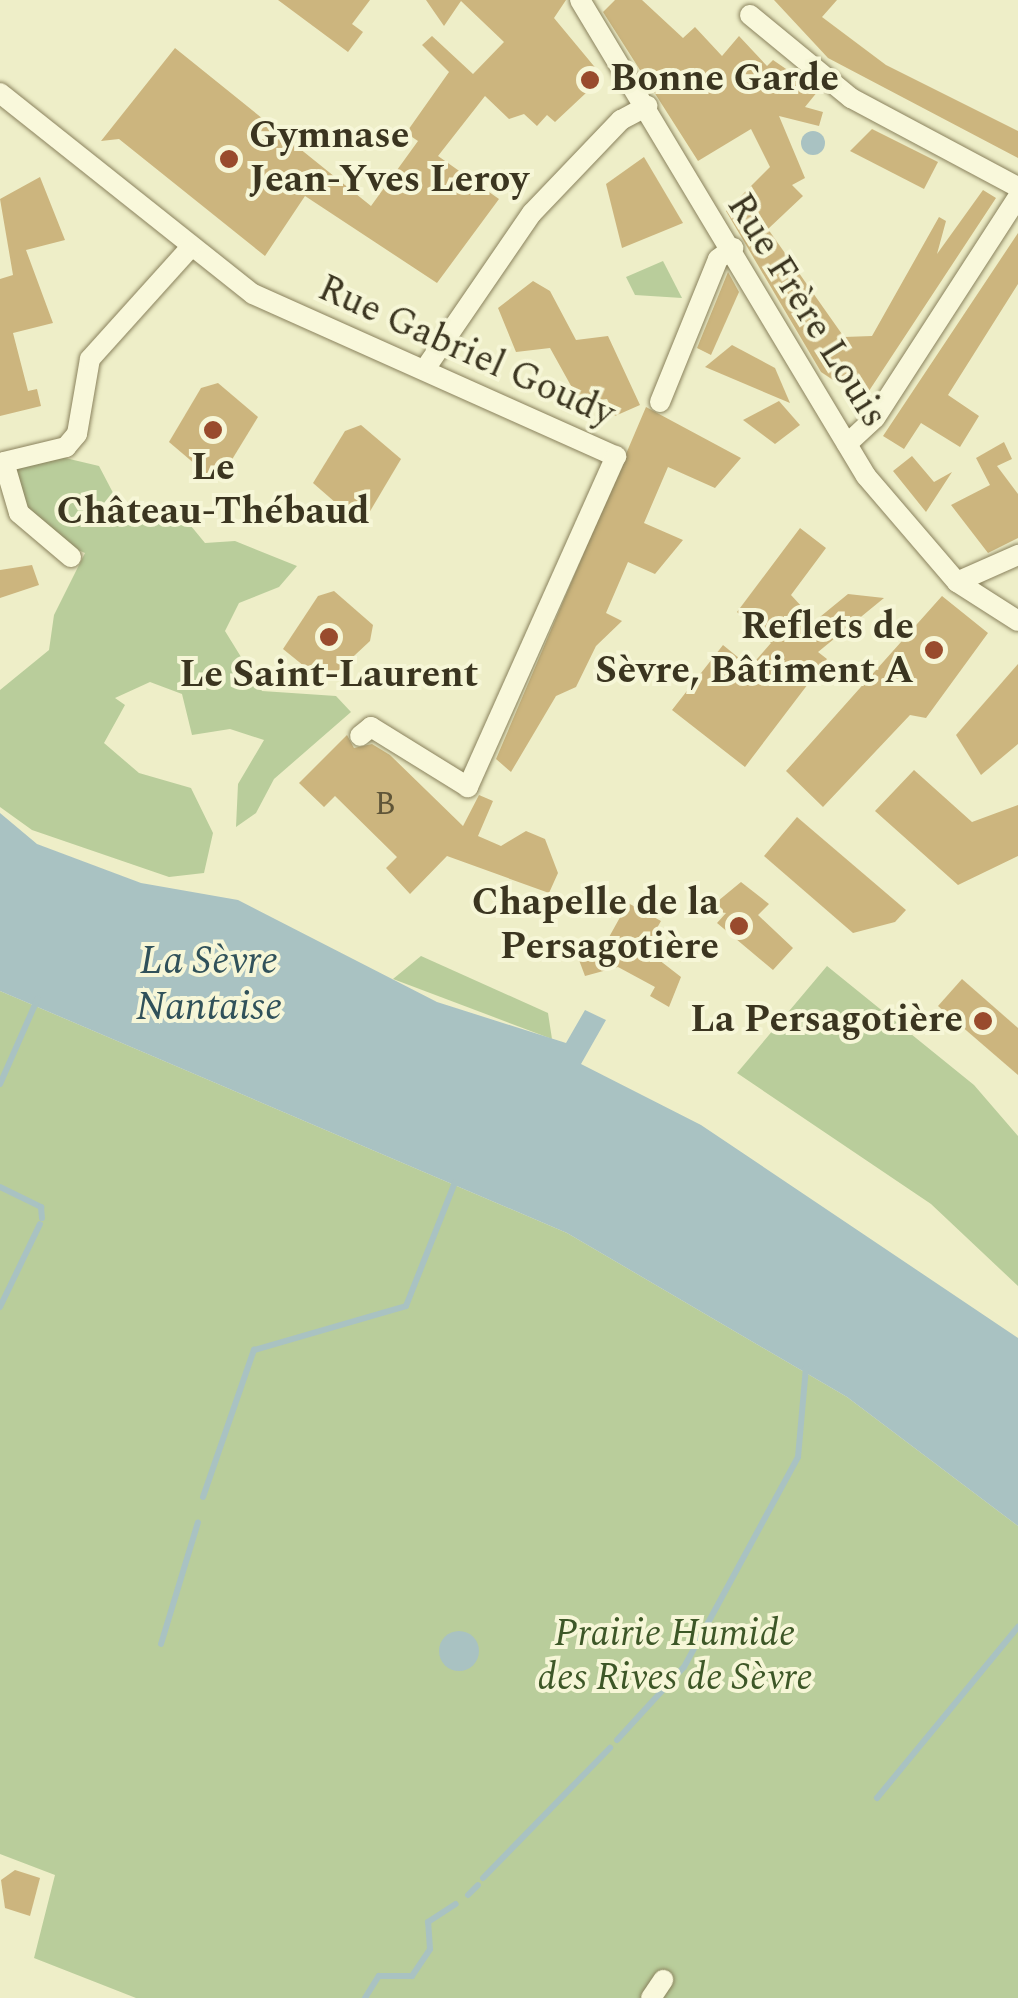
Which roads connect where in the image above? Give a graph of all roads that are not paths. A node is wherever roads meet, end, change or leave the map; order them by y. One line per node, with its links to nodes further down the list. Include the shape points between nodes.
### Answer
1 (580, 0): 4 (street, Rue Frère Louis)
2 (750, 15): 5 (street, via 850,98)
3 (0, 93): 7 (street, Rue Gabriel Goudy)
4 (647, 106): 8 (street, Rue Frère Louis); 9 (street, via 621,120 532,213)
5 (1018, 188)
6 (1018, 197): 11 (street, via 874,418)
7 (191, 248): 9 (street, Rue Gabriel Goudy, via 273,304); 13 (street, via 90,359 78,384 77,434 66,447 4,462 19,513)
8 (733, 248): 10 (street, via 718,259); 11 (street, Rue Frère Louis)
9 (425, 369): 16 (street, Rue Gabriel Goudy, via 616,456 468,787 371,726)
10 (660, 402)
11 (847, 444): 14 (street, Rue Frère Louis)
12 (1018, 555): 14 (street)
13 (71, 557)
14 (957, 582): 15 (street, Rue Frère Louis)
15 (1018, 621)
16 (360, 736)

